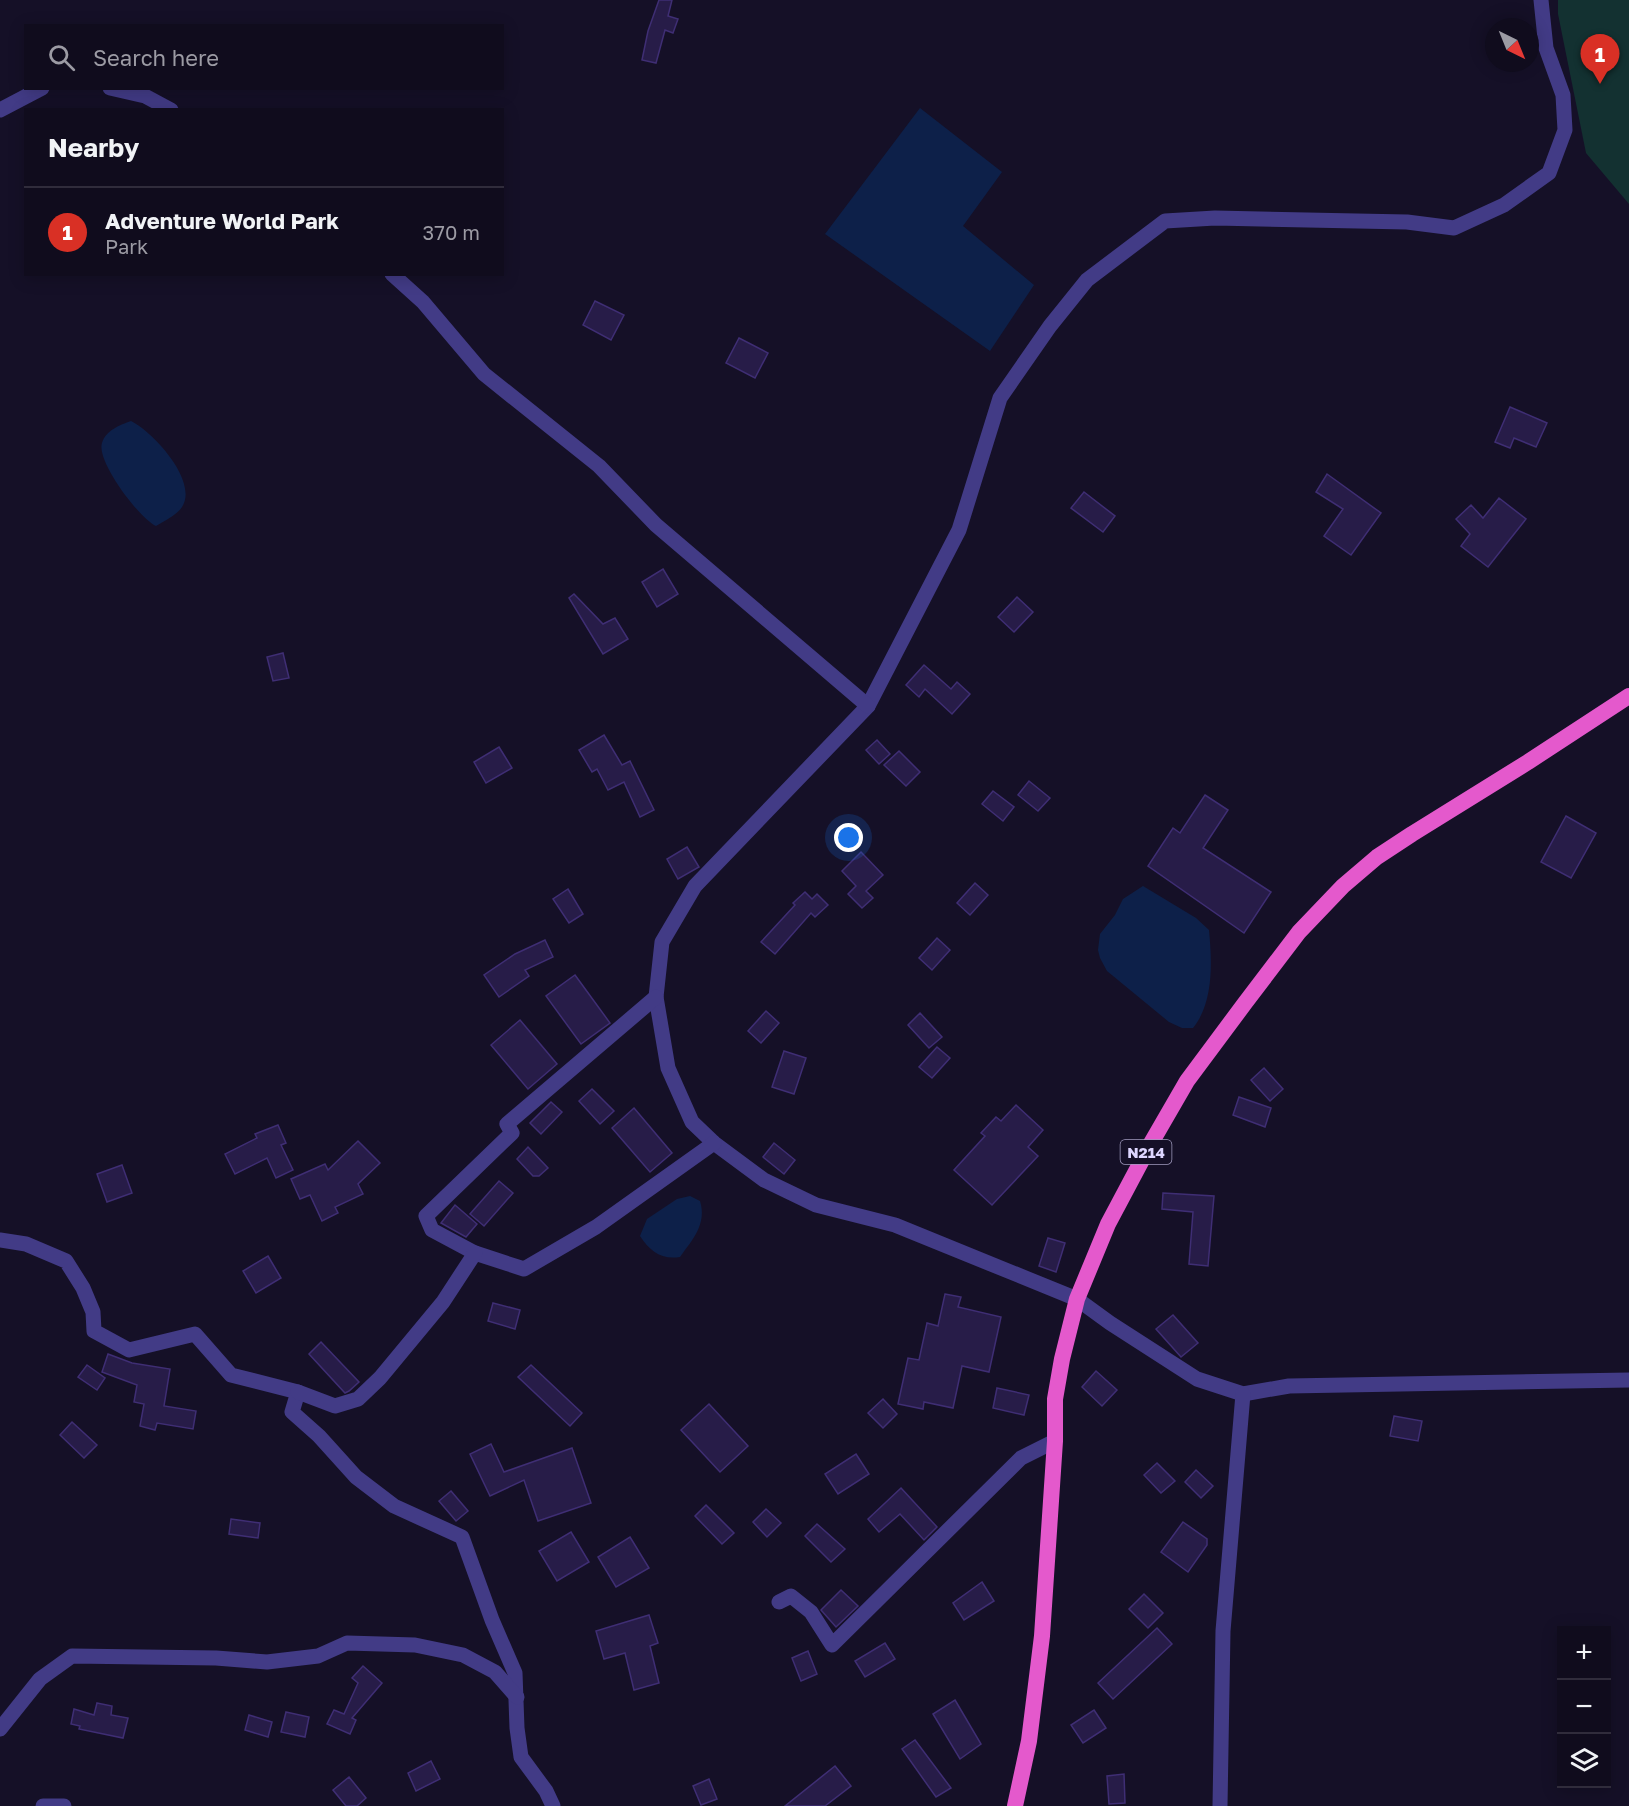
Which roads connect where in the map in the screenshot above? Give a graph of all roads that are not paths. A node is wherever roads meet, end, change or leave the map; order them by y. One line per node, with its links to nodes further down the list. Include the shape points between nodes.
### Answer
1 (1541, 0): 8 (street, via 1546,48 1563,94 1565,130 1549,173 1504,205 1454,228 1396,222 1215,218 1165,221 1087,280 1000,398 959,530)
2 (38, 90): 5 (street)
3 (119, 90): 4 (street, via 145,96)
4 (167, 108)
5 (0, 110)
6 (394, 276): 8 (street, via 423,302 484,374 599,466 656,525)
7 (1629, 696): 13 (highway, N214, via 1377,857 1299,932 1187,1081 1108,1224)
8 (868, 706): 9 (street, via 695,886 662,942)
9 (656, 997): 10 (street, via 668,1068 692,1122); 12 (street, via 507,1124 512,1133 426,1216 432,1230)
10 (714, 1143): 12 (street, via 596,1227 524,1269); 13 (street, via 765,1180 816,1205 895,1225)
11 (0, 1239): 15 (street, via 26,1244 66,1261 93,1312 94,1331 129,1350 195,1334 231,1375)
12 (475, 1253): 15 (street, via 443,1302 358,1399 335,1406)
13 (1077, 1299): 16 (street, via 1197,1378); 17 (highway, N214, via 1055,1399)
14 (1629, 1380): 16 (street, via 1289,1386)
15 (298, 1392): 19 (street, via 292,1412 356,1477 394,1506 462,1537 515,1673)
16 (1243, 1394): 25 (street, via 1223,1631)
17 (1055, 1442): 18 (street, via 1021,1458 832,1645 811,1612 791,1596); 24 (highway, N214, via 1042,1636 1029,1741)
18 (779, 1602)
19 (517, 1697): 20 (street, via 495,1672 463,1655 415,1645 347,1643 318,1656 267,1662 72,1656 40,1679); 23 (street, via 521,1757)
20 (0, 1729)
21 (43, 1806): 22 (street)
22 (64, 1806)
23 (553, 1806)
24 (1015, 1806)
25 (1220, 1806)

